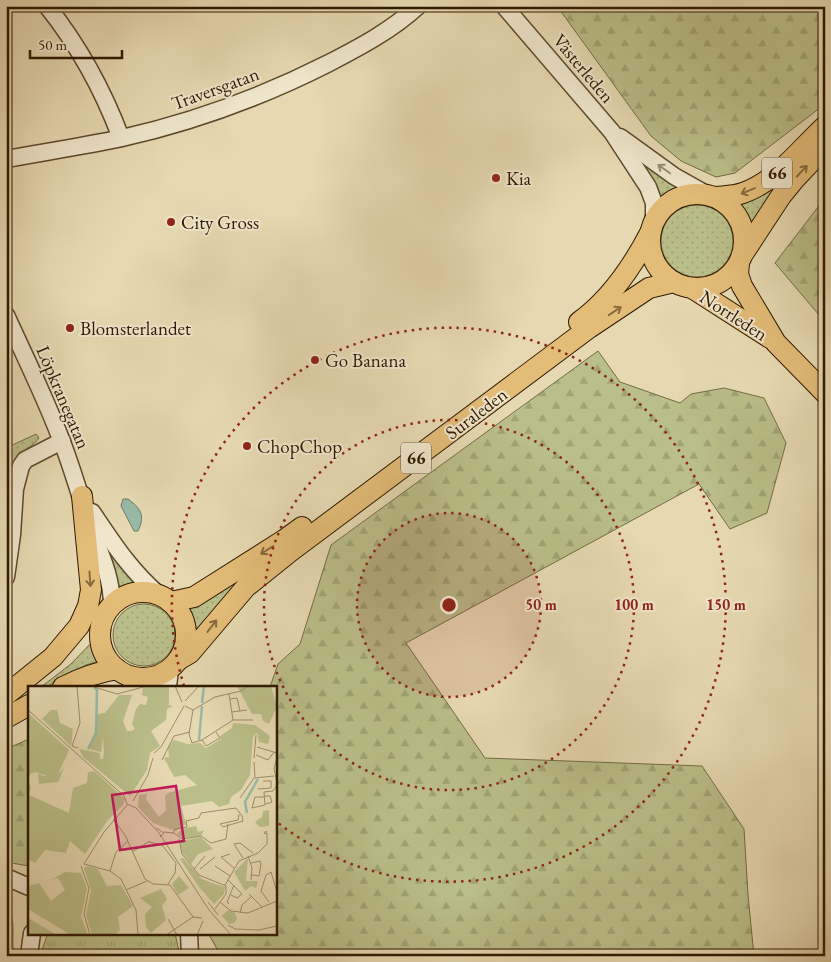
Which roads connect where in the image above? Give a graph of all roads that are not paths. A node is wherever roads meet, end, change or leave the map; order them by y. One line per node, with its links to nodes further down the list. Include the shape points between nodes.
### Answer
1 (47, 6): 6 (street, via 85,62)
2 (418, 6): 6 (street, Traversgatan, via 397,24 301,77 215,111)
3 (504, 6): 5 (street, Västerleden)
4 (825, 126): 9 (main road, 66, one-way to 9, via 767,181 741,194)
5 (612, 132): 9 (street, Västerleden, one-way to 5, via 674,176); 10 (street, Västerleden, via 648,187 654,203)
6 (121, 138): 8 (street, Traversgatan)
7 (825, 148): 11 (main road, 66, one-way to 7, via 794,180)
8 (6, 159)
9 (711, 195): 10 (main road, 66, via 692,194 676,198 662,208); 11 (main road, via 730,207 740,220 744,236)
10 (653, 225): 12 (main road, via 650,247 656,265 666,277); 19 (main road, Suraleden / 66, one-way to 19, via 619,285 584,318 284,540 194,597)
11 (741, 258): 12 (main road, 66, via 721,282 708,287); 14 (main road, Norrleden, via 738,274 742,286)
12 (683, 285): 14 (main road, Norrleden); 21 (main road, Suraleden / 66, one-way to 12, via 246,587 291,551 590,328 649,288)
13 (6, 315): 16 (street, Löpkranegatan)
14 (776, 342): 15 (main road, Norrleden)
15 (825, 393)
16 (62, 441): 17 (street, Löpkranegatan); 18 (street, via 25,460 20,466)
17 (82, 496): 19 (street, Löpkranegatan, via 121,556 144,582); 20 (street, Löpkranegatan, via 105,563 112,593); 26 (main road, one-way to 26, via 91,590 88,606 79,626 53,657)
18 (6, 577)
19 (165, 599): 20 (main road, 66, via 151,593 138,593 126,596); 21 (main road, via 181,614 185,624 186,644)
20 (109, 610): 22 (main road, via 101,627 101,642 106,655); 23 (main road, 66, via 91,636)
21 (172, 672): 22 (main road, 66, via 147,678)
22 (126, 677): 24 (main road, 66, via 102,671)
23 (30, 686)
24 (65, 686)
25 (28, 688): 27 (main road, 66)
26 (6, 695)
27 (6, 702)
28 (28, 707): 29 (main road)
29 (6, 718)
30 (6, 877): 31 (street)
31 (28, 887)
32 (32, 934): 34 (street)
33 (190, 934): 35 (street)
34 (29, 956)
35 (190, 956)

